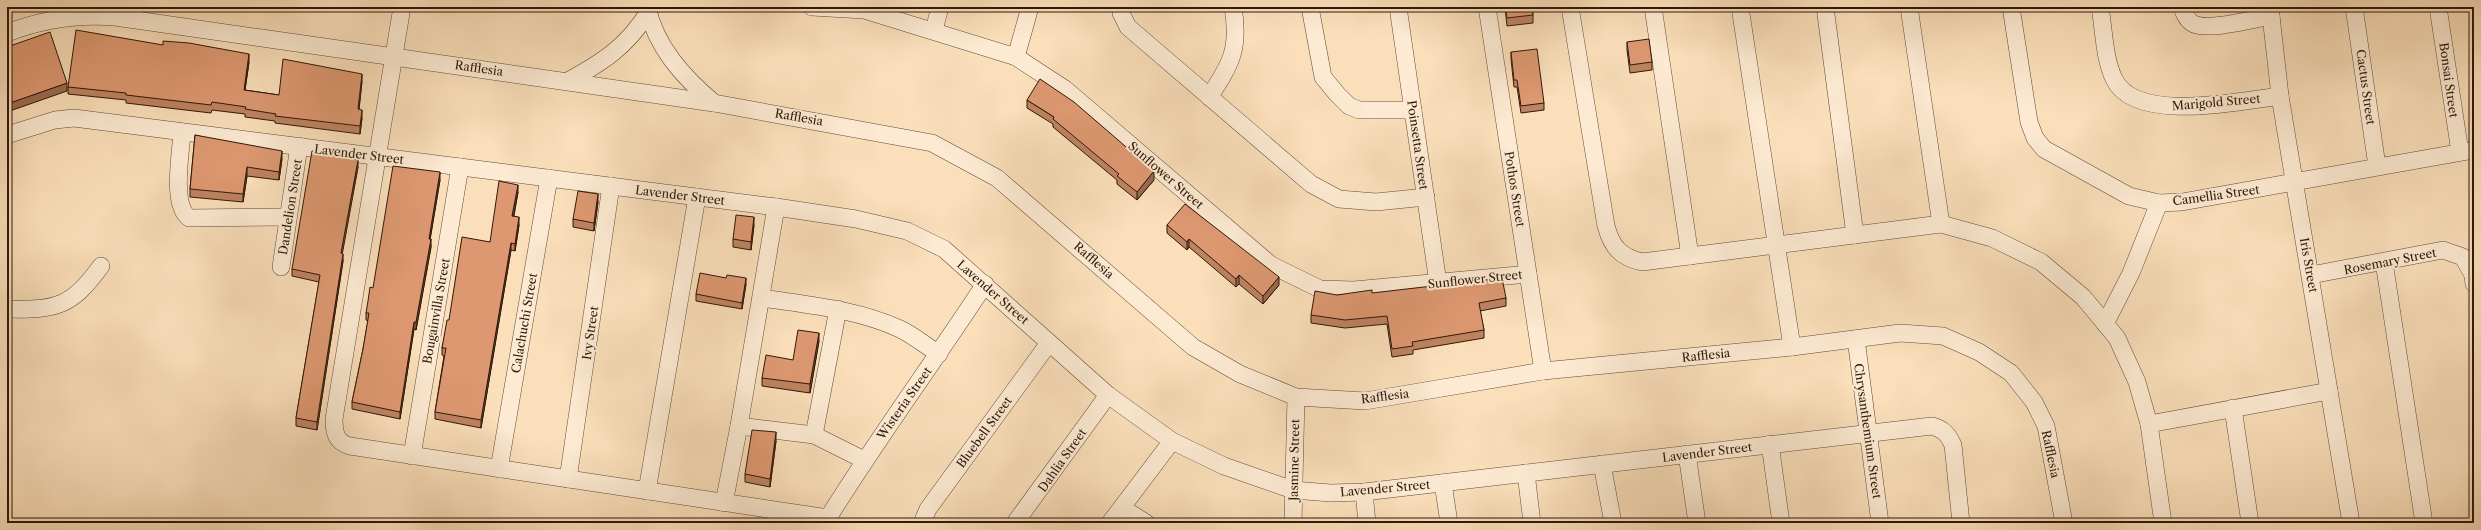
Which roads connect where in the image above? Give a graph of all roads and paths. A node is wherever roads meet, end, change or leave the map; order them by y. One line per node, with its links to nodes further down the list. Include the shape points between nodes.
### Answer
1 (402, 7): 25 (street)
2 (812, 7): 19 (street, Sunflower Street)
3 (940, 7): 23 (street)
4 (1030, 7): 26 (street)
5 (1233, 7): 29 (street, via 1235,43 1230,64)
6 (1310, 7): 31 (street, via 1323,77 1349,106 1359,110)
7 (1398, 7): 31 (street, Poinsetta Street)
8 (1487, 7): 54 (street, Pothos Street)
9 (1570, 7): 50 (street, via 1610,241 1618,253 1642,262)
10 (1654, 7): 50 (street)
11 (1740, 7): 49 (street)
12 (1825, 7): 48 (street)
13 (1909, 7): 47 (street)
14 (2011, 7): 44 (street, Camellia Street, via 2029,122 2035,138 2044,149 2129,196)
15 (2100, 7): 28 (street, Marigold Street, via 2108,62 2114,80 2141,102 2188,107)
16 (2182, 7): 21 (street, via 2184,14 2192,23 2206,26)
17 (2354, 7): 37 (street, Cactus Street)
18 (2438, 7): 35 (street, Bonsai Street)
19 (864, 9): 23 (street, Sunflower Street)
20 (648, 10): 27 (street, via 636,32 622,47); 30 (street, via 668,56 692,84)
21 (2271, 12): 28 (street, Iris Street)
22 (1123, 13): 29 (street, via 1128,27)
23 (934, 30): 26 (street, Sunflower Street)
24 (7, 33): 25 (street, Rafflesia, via 41,22 89,15)
25 (394, 56): 27 (street, Rafflesia); 36 (street)
26 (1016, 57): 56 (street, Sunflower Street, via 1065,89 1271,265 1320,289 1354,290)
27 (568, 81): 30 (street, Rafflesia)
28 (2280, 96): 40 (street, Iris Street)
29 (1209, 97): 43 (street, via 1311,184 1339,199 1376,202)
30 (714, 103): 70 (street, Rafflesia, via 932,143 997,178 1194,347 1240,374)
31 (1413, 110): 43 (street, Poinsetta Street)
32 (182, 132): 33 (street, Lavender Street, via 74,118 55,120); 34 (street, Lavender Street); 46 (street, via 179,199 184,214 189,218)
33 (7, 135)
34 (299, 146): 36 (street, Lavender Street); 46 (street, Dandelion Street)
35 (2467, 151): 37 (street, Camellia Street)
36 (378, 157): 38 (street, Lavender Street); 79 (street, via 334,431 343,444)
37 (2377, 166): 40 (street, Camellia Street)
38 (460, 167): 39 (street, Lavender Street); 79 (street, Bougainvilla Street)
39 (549, 178): 41 (street, Lavender Street); 82 (street, Calachuchi Street)
40 (2295, 183): 44 (street, Camellia Street, via 2182,202); 55 (street, Iris Street)
41 (611, 186): 42 (street, Lavender Street); 84 (street, Ivy Street)
42 (697, 197): 45 (street, Lavender Street); 87 (street)
43 (1426, 197): 56 (street, Poinsetta Street)
44 (2158, 203): 62 (street, via 2131,272)
45 (776, 207): 57 (street, Lavender Street, via 856,219 907,231 944,250); 59 (street)
46 (288, 217): 53 (street, Dandelion Street)
47 (1942, 224): 48 (street); 62 (street, via 1992,238 2041,262 2083,297)
48 (1855, 235): 49 (street)
49 (1776, 245): 50 (street); 65 (street)
50 (1690, 256)
51 (2384, 262): 55 (street, Rosemary Street); 58 (street, Rosemary Street, via 2443,250 2463,257 2473,275); 109 (street)
52 (101, 266): 60 (street, via 84,289 68,301 49,307)
53 (281, 267)
54 (1528, 274): 56 (street, Sunflower Street); 67 (street, Pothos Street)
55 (2311, 276): 68 (street, Iris Street)
56 (1438, 282)
57 (985, 284): 64 (street, Lavender Street); 66 (street, Wisteria Street)
58 (2474, 284)
59 (762, 298): 61 (street); 73 (street)
60 (7, 309)
61 (838, 309): 66 (street, via 881,321 902,330); 75 (street)
62 (2105, 324): 72 (street, via 2117,338 2137,382)
63 (1856, 339): 65 (street, Rafflesia); 74 (street, Chrysanthemium Street); 105 (street, Rafflesia, via 1900,333 1943,336 1979,352 2011,374 2034,402 2046,426)
64 (1049, 342): 69 (street, Lavender Street); 92 (street, Bluebell Street, via 928,509)
65 (1792, 347): 67 (street, Rafflesia)
66 (939, 354): 80 (street, Wisteria Street)
67 (1543, 371): 70 (street, Rafflesia, via 1365,401)
68 (2329, 391): 71 (street); 108 (street, Iris Street)
69 (1108, 395): 76 (street, Lavender Street); 93 (street, Dahlia Street)
70 (1296, 397): 86 (street, Jasmine Street)
71 (2233, 408): 72 (street); 107 (street)
72 (2149, 424): 106 (street)
73 (739, 426): 75 (street); 89 (street)
74 (1868, 433): 77 (street, Lavender Street); 103 (street, Chrysanthemium Street); 104 (street, Lavender Street, via 1927,426 1942,429 1949,436 1952,445)
75 (814, 435): 80 (street)
76 (1172, 441): 86 (street, Lavender Street, via 1224,466); 90 (street)
77 (1770, 444): 78 (street, Lavender Street); 102 (street)
78 (1687, 454): 81 (street, Lavender Street); 101 (street)
79 (412, 456): 82 (street)
80 (864, 460): 91 (street, Wisteria Street)
81 (1602, 464): 83 (street, Lavender Street); 100 (street)
82 (499, 469): 84 (street)
83 (1526, 473): 85 (street, Lavender Street); 99 (street)
84 (568, 479): 87 (street)
85 (1443, 483): 88 (street, Lavender Street); 98 (street)
86 (1293, 490): 88 (street, Lavender Street); 96 (street, Jasmine Street)
87 (647, 491): 89 (street)
88 (1364, 492): 97 (street)
89 (724, 503): 91 (street)
90 (1122, 508): 94 (street); 95 (street)
91 (828, 521)
92 (922, 523)
93 (1015, 523)
94 (1110, 523)
95 (1146, 523)
96 (1293, 523)
97 (1367, 523)
98 (1449, 523)
99 (1532, 523)
100 (1613, 523)
101 (1697, 523)
102 (1781, 523)
103 (1880, 523)
104 (1961, 523)
105 (2064, 523)
106 (2163, 523)
107 (2250, 523)
108 (2351, 523)
109 (2424, 523)

